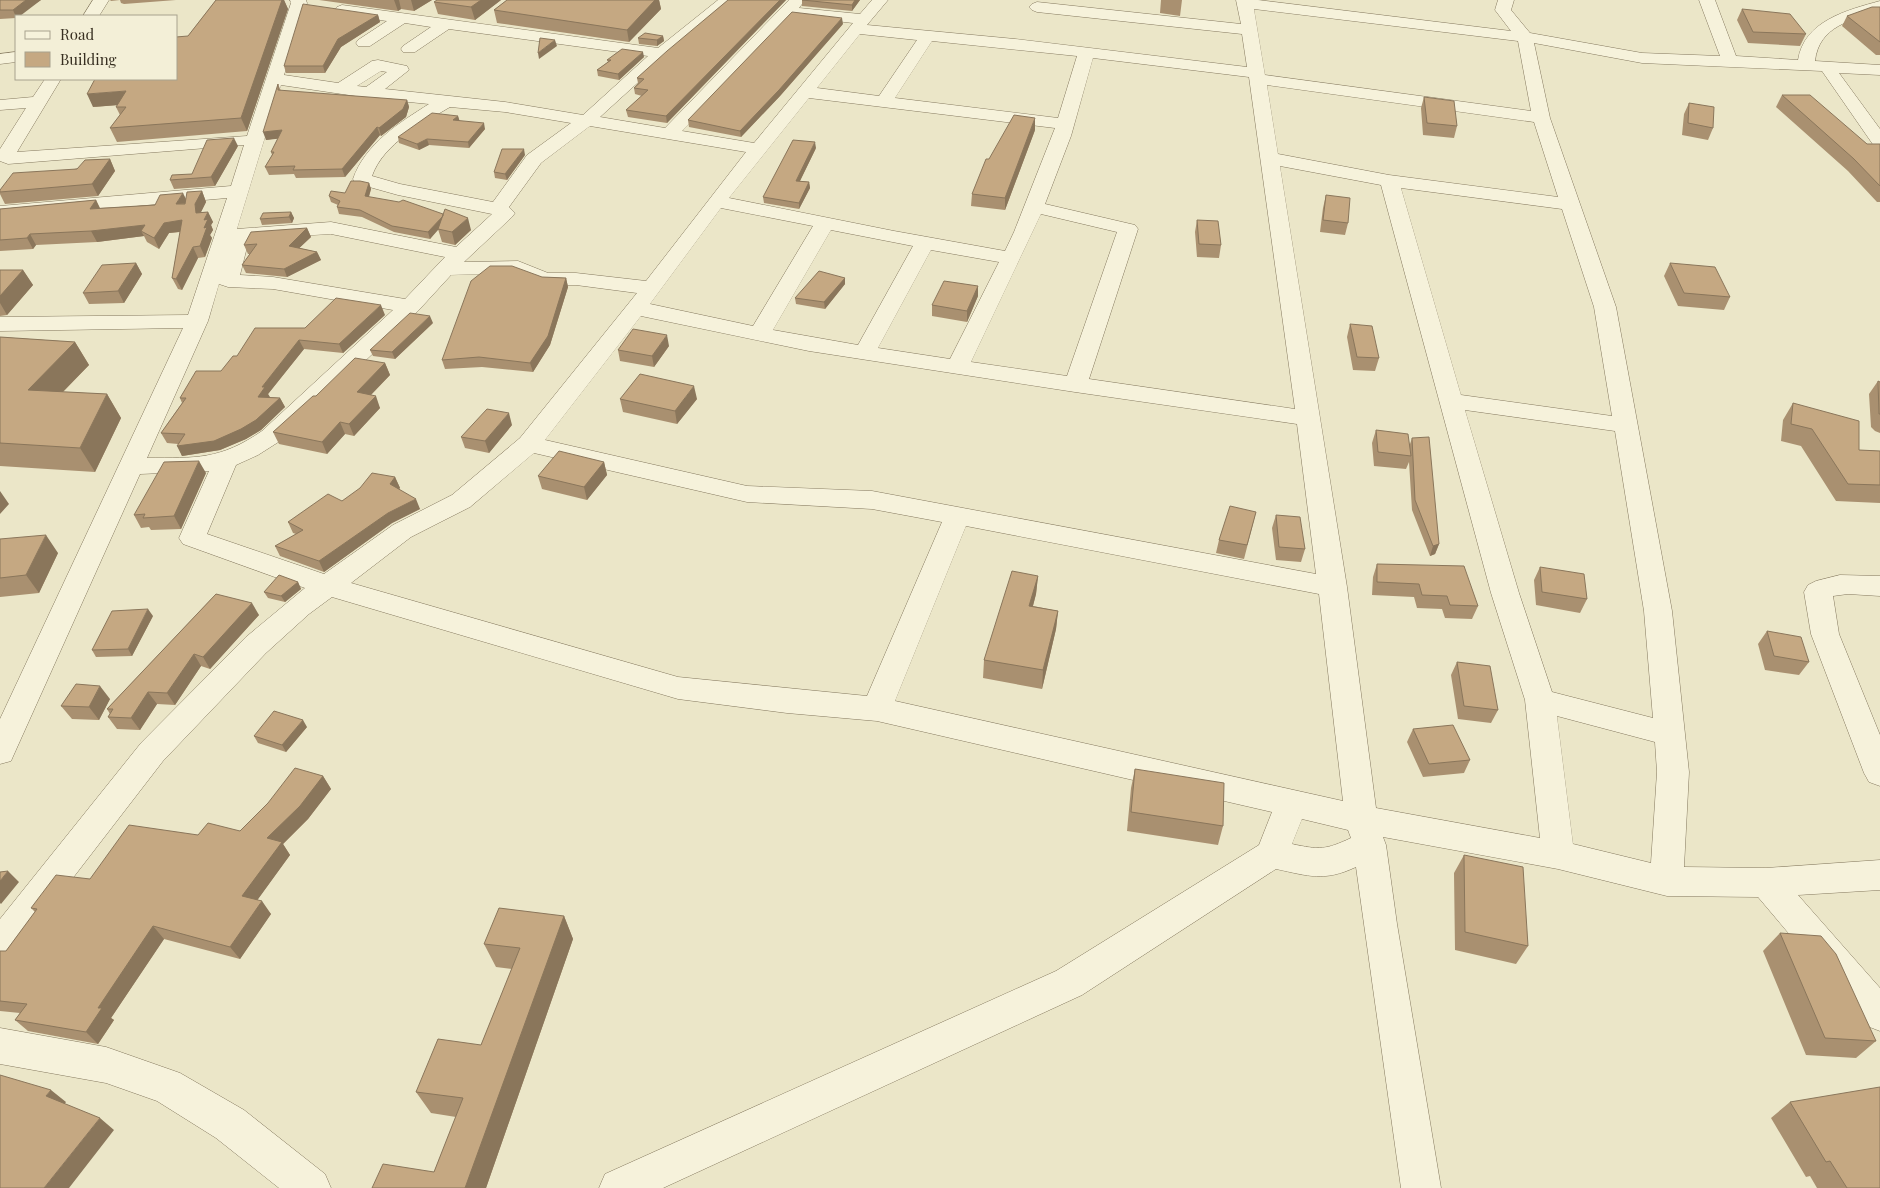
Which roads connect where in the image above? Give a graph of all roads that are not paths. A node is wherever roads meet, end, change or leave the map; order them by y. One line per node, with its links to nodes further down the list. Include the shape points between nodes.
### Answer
1 (101, 0): 13 (street)
2 (727, 0): 24 (street)
3 (880, 0): 15 (street)
4 (1506, 0): 20 (street, via 1503,10)
5 (1707, 0): 28 (street)
6 (1244, 2): 17 (street); 20 (street)
7 (304, 4): 14 (street); 35 (street)
8 (1039, 4): 17 (street, via 1149,13); 22 (street)
9 (793, 6): 15 (street); 46 (street)
10 (1880, 6): 29 (street, via 1844,16 1823,28 1808,50)
11 (433, 9): 14 (street)
12 (495, 14): 19 (street)
13 (92, 15)
14 (408, 19): 16 (street); 21 (street)
15 (859, 24): 18 (street); 37 (street)
16 (444, 25): 19 (street); 23 (street)
17 (1249, 30): 33 (street)
18 (927, 36): 22 (street); 41 (street)
19 (475, 37): 24 (street, via 513,34)
20 (1525, 37): 28 (street, via 1642,58); 43 (street)
21 (364, 42)
22 (1015, 44): 25 (street)
23 (409, 49)
24 (661, 53): 44 (street)
25 (1086, 53): 33 (street); 45 (street)
26 (15, 57): 27 (street)
27 (0, 59)
28 (1730, 61): 29 (street)
29 (1806, 66): 30 (street)
30 (1827, 68): 32 (street); 48 (street)
31 (328, 70): 35 (street)
32 (1880, 70)
33 (1257, 76): 43 (street); 50 (street)
34 (52, 80): 40 (street)
35 (284, 80): 36 (street); 47 (street)
36 (342, 88): 38 (street); 38 (street, via 378,65 401,70)
37 (806, 92): 41 (street); 49 (street)
38 (369, 93): 39 (street)
39 (447, 101): 44 (street); 52 (street, via 399,133 367,165 362,179)
40 (38, 102): 42 (street); 47 (street, via 5,156 8,158)
41 (883, 102): 45 (street)
42 (0, 105)
43 (1541, 118): 56 (street)
44 (588, 119): 46 (street); 58 (street, via 534,160)
45 (1066, 124): 57 (street)
46 (670, 133): 49 (street)
47 (257, 138): 53 (street)
48 (1880, 142)
49 (759, 149): 54 (street)
50 (1270, 158): 51 (street); 74 (street)
51 (1389, 181): 56 (street); 73 (street)
52 (398, 189): 55 (street); 58 (street)
53 (240, 191): 59 (street); 67 (street)
54 (716, 201): 60 (street); 64 (street)
55 (378, 204)
56 (1570, 204): 75 (street, via 1605,307)
57 (1034, 207): 62 (street); 72 (street, via 1128,229)
58 (498, 209): 63 (street, via 505,213)
59 (0, 212)
60 (824, 223): 61 (street); 69 (street)
61 (925, 243): 62 (street); 70 (street)
62 (1011, 258): 71 (street)
63 (453, 261): 64 (street, via 518,267 545,279 576,279); 65 (street); 65 (street, via 331,228 240,234 228,281 274,283)
64 (652, 288): 66 (street)
65 (410, 306): 77 (street, via 271,436 252,449)
66 (636, 308): 69 (street); 76 (street)
67 (197, 321): 68 (street); 78 (street)
68 (0, 324)
69 (760, 333): 70 (street)
70 (865, 352): 71 (street)
71 (957, 367): 72 (street)
72 (1075, 385): 74 (street)
73 (1451, 401): 75 (street); 83 (street, via 1505,593)
74 (1309, 418): 82 (street)
75 (1626, 425): 85 (street, via 1658,611)
76 (529, 444): 79 (street, via 747,494 872,500); 80 (street, via 461,501 402,531)
77 (226, 460): 78 (street); 80 (street, via 192,538)
78 (132, 466): 86 (street)
79 (957, 516): 82 (street); 84 (street)
80 (328, 586): 84 (street, via 678,688); 95 (street, via 298,607 256,645 152,752)
81 (1880, 586): 87 (street, via 1844,584 1828,586 1818,592 1825,634)
82 (1333, 587): 89 (street)
83 (1540, 700): 85 (street); 91 (street)
84 (877, 709): 88 (street)
85 (1669, 734): 93 (street, via 1673,772)
86 (0, 752)
87 (1878, 765)
88 (1292, 803): 89 (street); 90 (street)
89 (1366, 832): 90 (street, via 1332,862 1316,863); 91 (street); 100 (street)
90 (1272, 854): 99 (street, via 1069,983)
91 (1558, 855): 93 (street)
92 (1880, 876): 94 (street)
93 (1667, 881): 94 (street)
94 (1766, 883): 96 (street)
95 (0, 946)
96 (1880, 1014)
97 (0, 1046): 98 (street, via 106,1065 167,1086 230,1124)
98 (311, 1188)
99 (619, 1188)
100 (1420, 1188)

